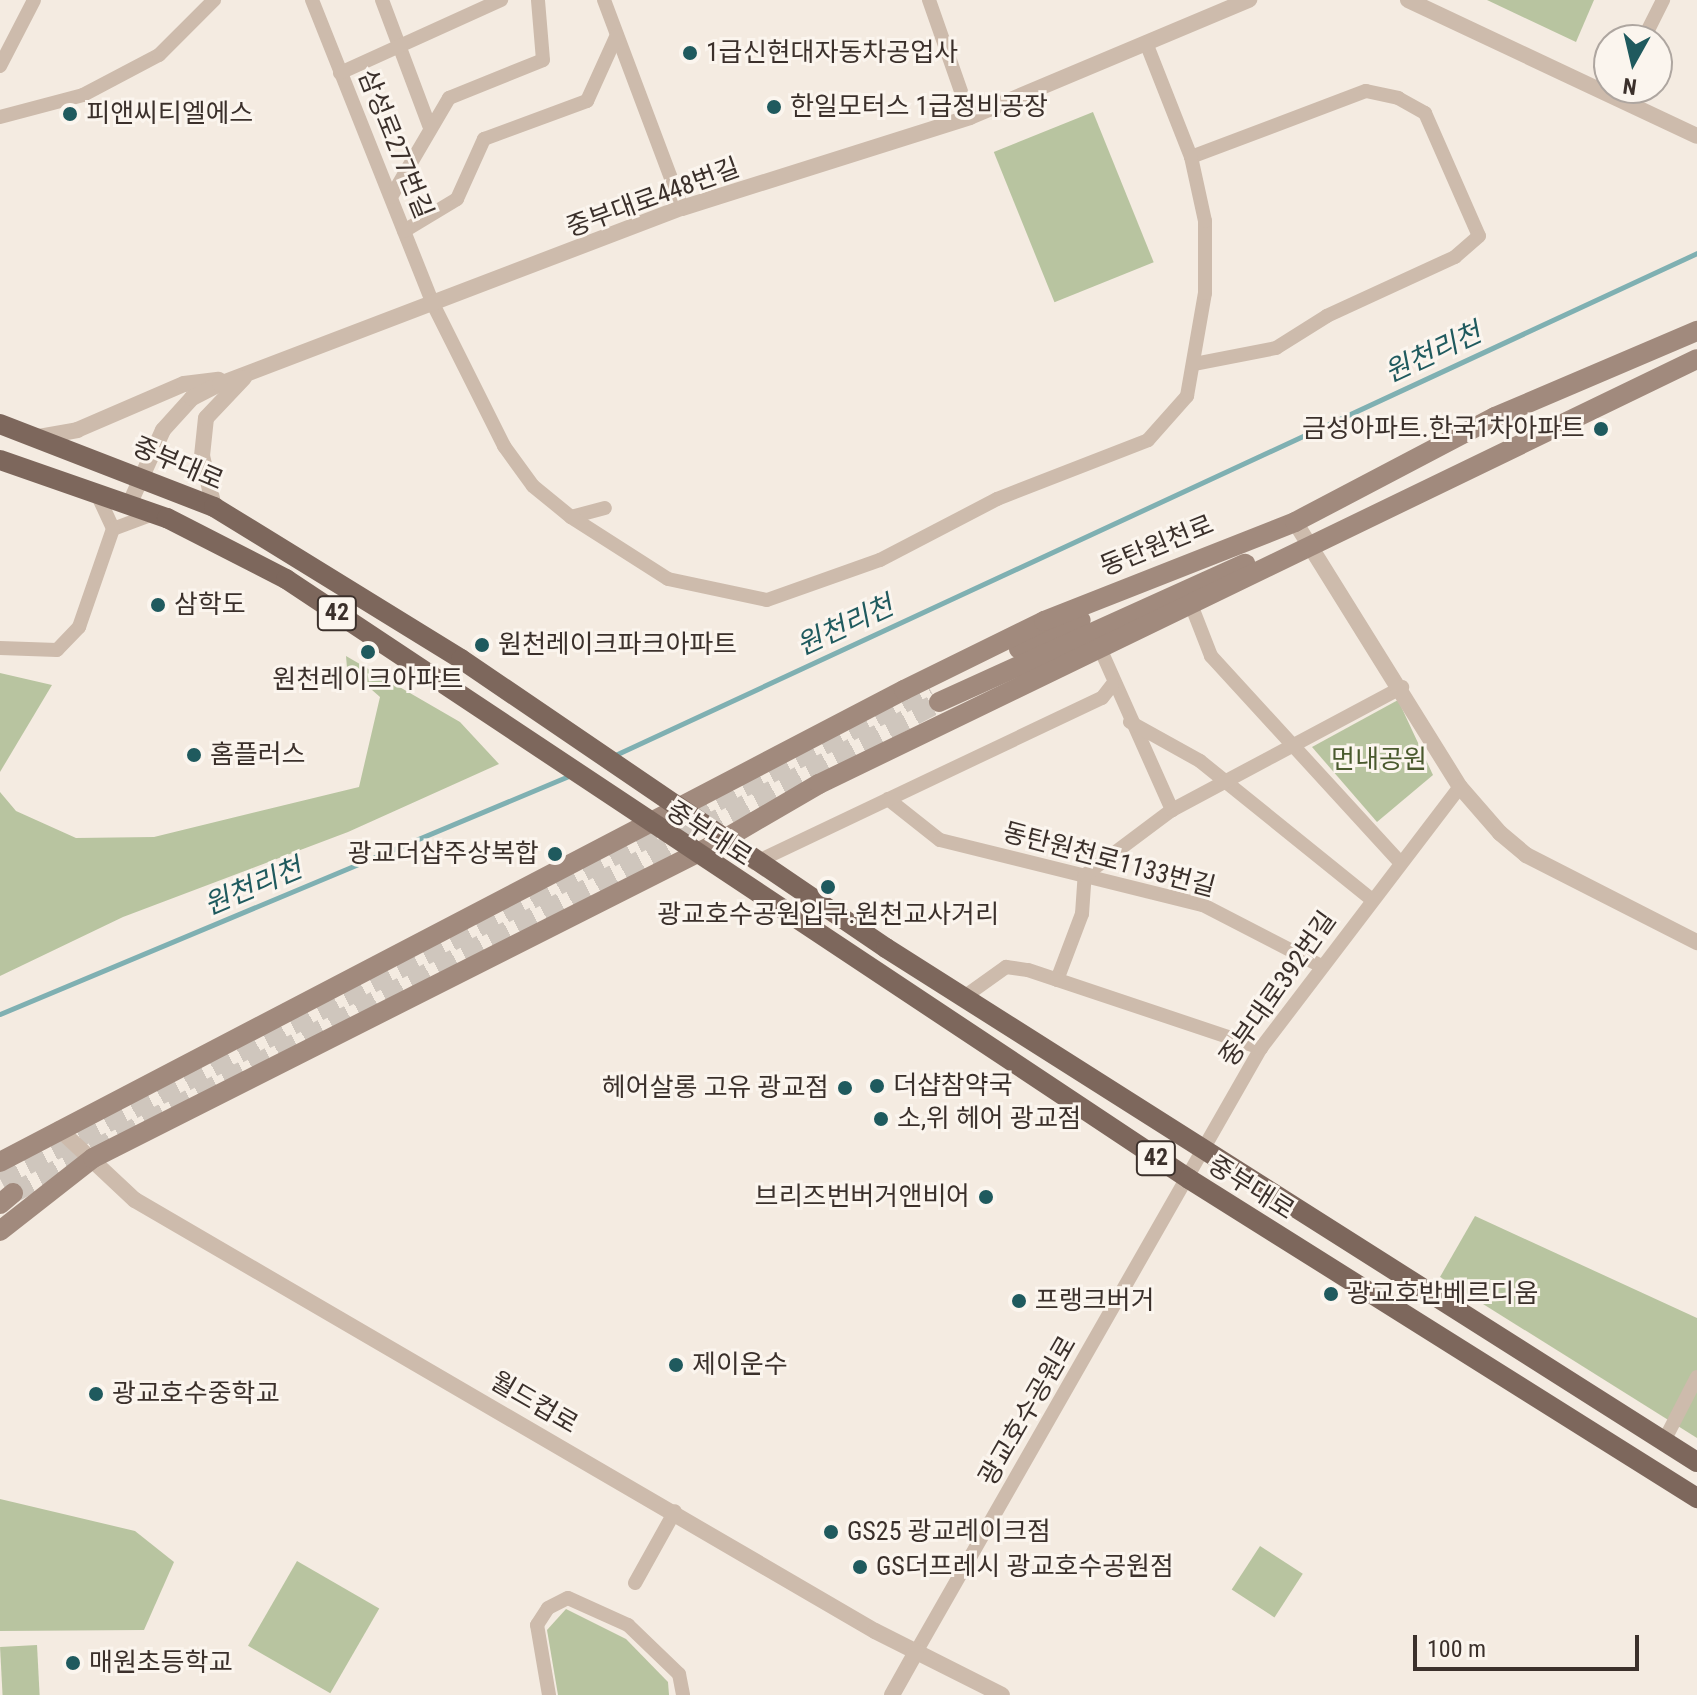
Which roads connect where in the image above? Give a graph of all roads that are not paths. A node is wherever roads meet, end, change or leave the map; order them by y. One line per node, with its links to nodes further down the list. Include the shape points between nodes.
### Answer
1 (34, 0): 16 (street)
2 (214, 0): 20 (street, via 159,55 83,95)
3 (312, 0): 17 (street, 삼성로277번길)
4 (382, 0): 15 (street)
5 (501, 0): 15 (street)
6 (538, 0): 22 (street, via 543,60 449,98)
7 (604, 0): 13 (street)
8 (929, 0): 21 (street)
9 (1249, 0): 14 (street, 중부대로448번길)
10 (1408, 0): 18 (street)
11 (1663, 0): 12 (street)
12 (1651, 24)
13 (617, 35): 26 (street); 27 (street, via 587,101 484,139 457,199)
14 (1146, 43): 21 (street, 중부대로448번길); 24 (street, 삼성로277번길)
15 (399, 45): 17 (street); 22 (street)
16 (0, 66)
17 (340, 73): 25 (street, 삼성로277번길)
18 (1593, 80)
19 (1641, 104): 23 (street)
20 (0, 117)
21 (970, 117): 26 (street, 중부대로448번길)
22 (429, 125): 25 (street)
23 (1697, 136)
24 (1191, 157): 31 (street, 삼성로277번길, via 1205,221 1205,293); 31 (street, via 1366,91 1398,98 1425,113 1479,236 1455,257 1276,348)
25 (391, 197): 27 (street, 삼성로277번길)
26 (682, 208): 28 (street, 중부대로448번길)
27 (404, 231): 28 (street, 삼성로277번길)
28 (434, 306): 32 (street, 중부대로448번길); 44 (street, 삼성로277번길, via 504,446 533,486)
29 (1697, 331): 45 (main road, 동탄원천로, via 1495,417)
30 (1697, 359): 47 (main road)
31 (1194, 364): 44 (street, 삼성로277번길, via 1187,396 1148,440 997,499 880,560 767,600 668,579)
32 (244, 378): 34 (street, via 184,384 77,430); 38 (street, 중부대로448번길, via 192,398 163,430); 41 (street, via 206,418 202,456)
33 (0, 424): 34 (main road, 중부대로 / 42)
34 (39, 437): 36 (main road, 중부대로 / 42)
35 (0, 448): 36 (main road, via 59,466)
36 (74, 450): 38 (main road, 중부대로 / 42)
37 (0, 460): 39 (main road, 중부대로 / 42)
38 (142, 475): 40 (street, 중부대로448번길); 41 (main road, 중부대로 / 42)
39 (97, 494): 40 (main road, 중부대로 / 42); 46 (street)
40 (129, 505): 43 (main road, 중부대로 / 42)
41 (214, 507): 58 (main road, 중부대로 / 42, via 567,731)
42 (605, 508): 44 (street)
43 (154, 514): 46 (street); 60 (main road, 중부대로 / 42, via 286,579)
44 (571, 517)
45 (1295, 522): 47 (street); 47 (main road, via 934,696 1215,573); 58 (main road, 동탄원천로, via 1044,621)
46 (113, 529): 50 (street, via 79,627 57,650)
47 (1306, 547): 48 (main road); 52 (street)
48 (1190, 602): 49 (main road); 54 (street, via 1211,656)
49 (1099, 646): 51 (street); 61 (main road, via 819,784)
50 (0, 648)
51 (1112, 685): 53 (street); 57 (street, via 1102,698)
52 (1402, 687): 54 (street); 56 (street)
53 (1130, 722): 55 (street, 중부대로392번길); 59 (street)
54 (1293, 746): 55 (street); 63 (street)
55 (1226, 781): 59 (street); 66 (street, 중부대로392번길)
56 (1460, 787): 63 (street, 중부대로392번길); 67 (street, via 1526,855)
57 (888, 799): 64 (street); 65 (street, 동탄원천로1133번길, via 940,840)
58 (676, 808): 60 (main road, 동탄원천로); 61 (main road, 중부대로 / 42)
59 (1172, 810): 65 (street)
60 (643, 823): 62 (main road, 중부대로 / 42); 72 (main road, 동탄원천로)
61 (723, 840): 62 (main road); 64 (main road, 중부대로 / 42)
62 (693, 854): 74 (main road); 76 (main road, 중부대로 / 42)
63 (1399, 861): 66 (street, 중부대로392번길)
64 (754, 863): 70 (main road, 중부대로 / 42)
65 (1085, 875): 68 (street, 동탄원천로1133번길, via 1203,905); 69 (street, via 1082,914)
66 (1371, 899): 68 (street, 중부대로392번길)
67 (1697, 942)
68 (1321, 966): 71 (street, 중부대로392번길)
69 (1057, 980): 70 (street, via 1006,967); 71 (street)
70 (964, 997): 73 (main road, 중부대로 / 42)
71 (1261, 1048): 73 (street, 중부대로392번길)
72 (59, 1129): 74 (street, 월드컵로); 75 (main road, 동탄원천로)
73 (1205, 1150): 76 (street, 광교호수공원로); 79 (main road, 중부대로 / 42)
74 (93, 1158): 77 (main road); 82 (street, 월드컵로, via 135,1200)
75 (0, 1162)
76 (1189, 1179): 81 (main road, 중부대로 / 42); 84 (street, 광교호수공원로)
77 (0, 1231)
78 (1697, 1377): 79 (street)
79 (1664, 1441): 80 (main road, 중부대로 / 42)
80 (1697, 1462)
81 (1697, 1498)
82 (675, 1511): 83 (street); 84 (street, 월드컵로)
83 (635, 1583)
84 (916, 1652): 87 (street, 광교호수공원로); 88 (street, 월드컵로)
85 (549, 1695): 86 (street, via 537,1625 568,1598 628,1625 679,1674)
86 (683, 1695)
87 (892, 1695)
88 (1002, 1695)

